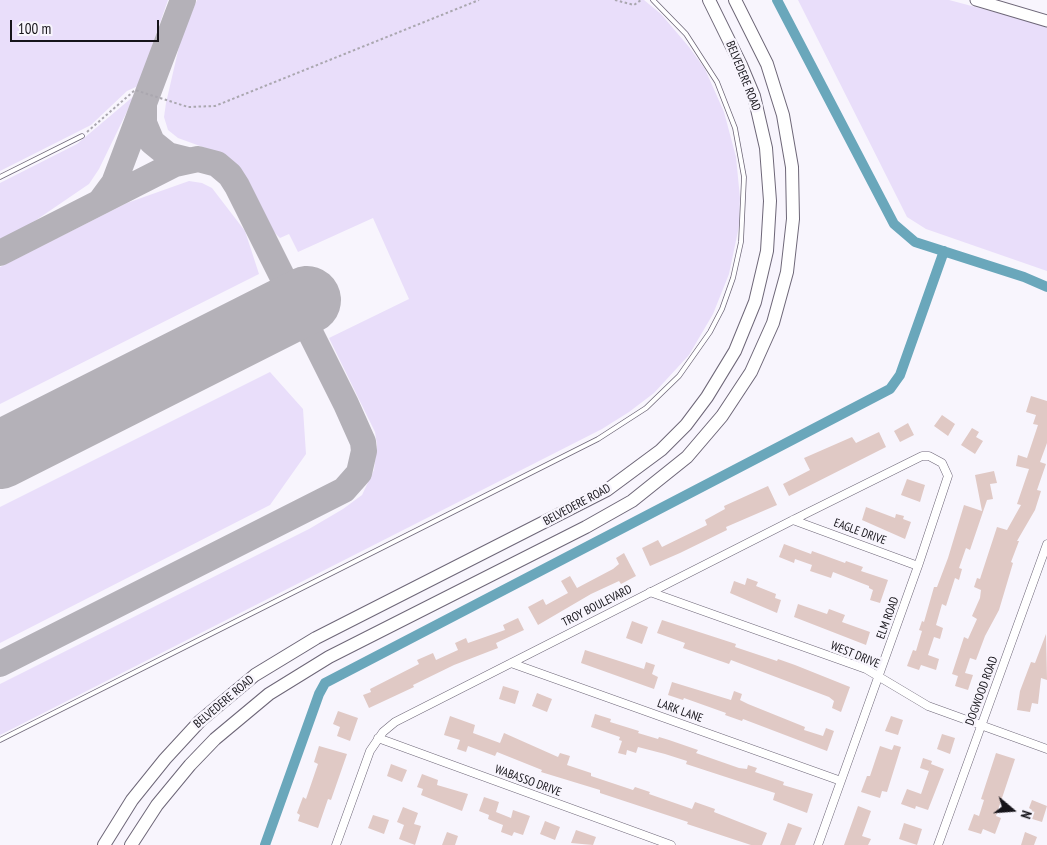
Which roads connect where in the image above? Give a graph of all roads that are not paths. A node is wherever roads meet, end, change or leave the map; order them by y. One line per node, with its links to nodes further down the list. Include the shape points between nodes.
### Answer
1 (653, 0): 19 (lane, via 686,34 717,82 735,128 744,178 742,242 733,278 710,332 679,376 646,408 598,439)
2 (709, 0): 11 (main road, BELVEDERE ROAD, via 754,96 769,166 767,251 743,336 708,398 648,461 607,490)
3 (735, 0): 13 (main road, BELVEDERE ROAD, via 779,98 794,185 787,272 758,357 711,430 687,457 653,486 602,519)
4 (976, 0): 5 (street)
5 (1047, 21)
6 (82, 136): 7 (lane)
7 (0, 177)
8 (936, 458): 9 (street, TROY BOULEVARD, via 922,456); 12 (street, ELM ROAD, via 948,476)
9 (793, 520): 12 (street, EAGLE DRIVE); 14 (street, TROY BOULEVARD)
10 (1047, 544): 17 (street, DOGWOOD ROAD)
11 (457, 566): 13 (main road); 23 (main road, BELVEDERE ROAD, via 316,638 242,686 200,721 164,759 132,800)
12 (918, 566): 16 (street, ELM ROAD)
13 (467, 587): 24 (main road, BELVEDERE ROAD, via 314,666 255,705 190,764 157,805)
14 (650, 592): 15 (street, TROY BOULEVARD); 16 (street, WEST DRIVE)
15 (511, 663): 18 (street, TROY BOULEVARD, via 401,718); 21 (street, LARK LANE)
16 (879, 676): 17 (street, WEST DRIVE, via 928,706); 21 (street, ELM ROAD)
17 (982, 725): 20 (street, WEST DRIVE); 27 (street, DOGWOOD ROAD)
18 (378, 738): 22 (street, TROY BOULEVARD, via 370,752); 25 (street, WABASSO DRIVE)
19 (0, 740)
20 (1047, 749)
21 (841, 781): 26 (street, ELM ROAD)
22 (338, 844)
23 (104, 845)
24 (131, 845)
25 (671, 845)
26 (818, 845)
27 (938, 845)

